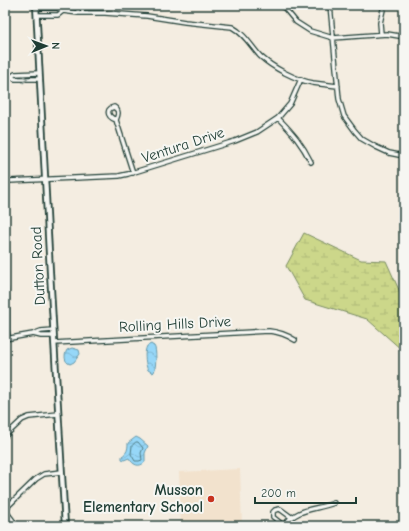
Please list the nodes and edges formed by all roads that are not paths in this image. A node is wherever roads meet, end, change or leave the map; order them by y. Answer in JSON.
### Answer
{"nodes":[{"id":1,"x":78,"y":5,"type":"edge"},
{"id":2,"x":282,"y":5,"type":"edge"},
{"id":3,"x":330,"y":5,"type":"edge"},
{"id":4,"x":384,"y":5,"type":"edge"},
{"id":5,"x":36,"y":6,"type":"edge"},
{"id":6,"x":63,"y":11,"type":"junction"},
{"id":7,"x":78,"y":13,"type":"junction"},
{"id":8,"x":37,"y":16,"type":"junction"},
{"id":9,"x":381,"y":34,"type":"junction"},
{"id":10,"x":333,"y":38,"type":"junction"},
{"id":11,"x":404,"y":38,"type":"edge"},
{"id":12,"x":39,"y":73,"type":"junction"},
{"id":13,"x":5,"y":77,"type":"edge"},
{"id":14,"x":11,"y":77,"type":"junction"},
{"id":15,"x":40,"y":79,"type":"junction"},
{"id":16,"x":301,"y":79,"type":"junction"},
{"id":17,"x":338,"y":86,"type":"junction"},
{"id":18,"x":278,"y":118,"type":"junction"},
{"id":19,"x":116,"y":120,"type":"dead end"},
{"id":20,"x":404,"y":156,"type":"edge"},
{"id":21,"x":311,"y":162,"type":"dead end"},
{"id":22,"x":133,"y":173,"type":"junction"},
{"id":23,"x":45,"y":179,"type":"junction"},
{"id":24,"x":9,"y":181,"type":"dead end"},
{"id":25,"x":5,"y":287,"type":"edge"},
{"id":26,"x":53,"y":330,"type":"junction"},
{"id":27,"x":41,"y":331,"type":"junction"},
{"id":28,"x":33,"y":334,"type":"junction"},
{"id":29,"x":41,"y":336,"type":"junction"},
{"id":30,"x":54,"y":336,"type":"junction"},
{"id":31,"x":7,"y":338,"type":"edge"},
{"id":32,"x":295,"y":340,"type":"dead end"},
{"id":33,"x":54,"y":343,"type":"junction"},
{"id":34,"x":58,"y":414,"type":"junction"},
{"id":35,"x":5,"y":436,"type":"edge"},
{"id":36,"x":62,"y":472,"type":"junction"},
{"id":37,"x":334,"y":503,"type":"dead end"},
{"id":38,"x":5,"y":510,"type":"edge"},
{"id":39,"x":291,"y":517,"type":"junction"},
{"id":40,"x":17,"y":526,"type":"edge"},
{"id":41,"x":65,"y":526,"type":"edge"},
{"id":42,"x":283,"y":526,"type":"edge"}],
"edges":[{"from":1,"to":7,"type":"street"},
{"from":2,"to":10,"type":"street"},
{"from":3,"to":10,"type":"street"},
{"from":4,"to":9,"type":"street"},
{"from":5,"to":6,"type":"street"},
{"from":5,"to":8,"type":"street","name":"Dutton Road"},
{"from":6,"to":7,"type":"street"},
{"from":6,"to":8,"type":"street"},
{"from":7,"to":16,"type":"street"},
{"from":8,"to":12,"type":"street","name":"Dutton Road"},
{"from":9,"to":10,"type":"street"},
{"from":9,"to":11,"type":"street"},
{"from":10,"to":17,"type":"street"},
{"from":12,"to":14,"type":"street"},
{"from":12,"to":15,"type":"street","name":"Dutton Road"},
{"from":13,"to":14,"type":"street"},
{"from":14,"to":15,"type":"street","one_way":true},
{"from":15,"to":23,"type":"street","name":"Dutton Road"},
{"from":16,"to":17,"type":"street"},
{"from":16,"to":18,"type":"street","name":"Ventura Drive"},
{"from":17,"to":20,"type":"street"},
{"from":18,"to":21,"type":"street"},
{"from":18,"to":22,"type":"street","name":"Ventura Drive"},
{"from":19,"to":22,"type":"street"},
{"from":22,"to":23,"type":"street","name":"Ventura Drive"},
{"from":23,"to":24,"type":"street","name":"Ventura Drive"},
{"from":23,"to":26,"type":"street","name":"Dutton Road"},
{"from":25,"to":31,"type":"street"},
{"from":26,"to":27,"type":"street"},
{"from":26,"to":30,"type":"street","name":"Dutton Road"},
{"from":27,"to":28,"type":"street"},
{"from":27,"to":29,"type":"street"},
{"from":28,"to":29,"type":"street"},
{"from":28,"to":31,"type":"street"},
{"from":29,"to":30,"type":"street"},
{"from":30,"to":33,"type":"street","name":"Dutton Road"},
{"from":32,"to":33,"type":"street","name":"Rolling Hills Drive"},
{"from":33,"to":34,"type":"street","name":"Dutton Road"},
{"from":34,"to":35,"type":"street"},
{"from":34,"to":36,"type":"street","name":"Dutton Road"},
{"from":36,"to":38,"type":"street"},
{"from":36,"to":41,"type":"street","name":"Dutton Road"},
{"from":37,"to":39,"type":"street"},
{"from":38,"to":40,"type":"street"},
{"from":39,"to":42,"type":"street"},
{"from":39,"to":42,"type":"street"}]}
